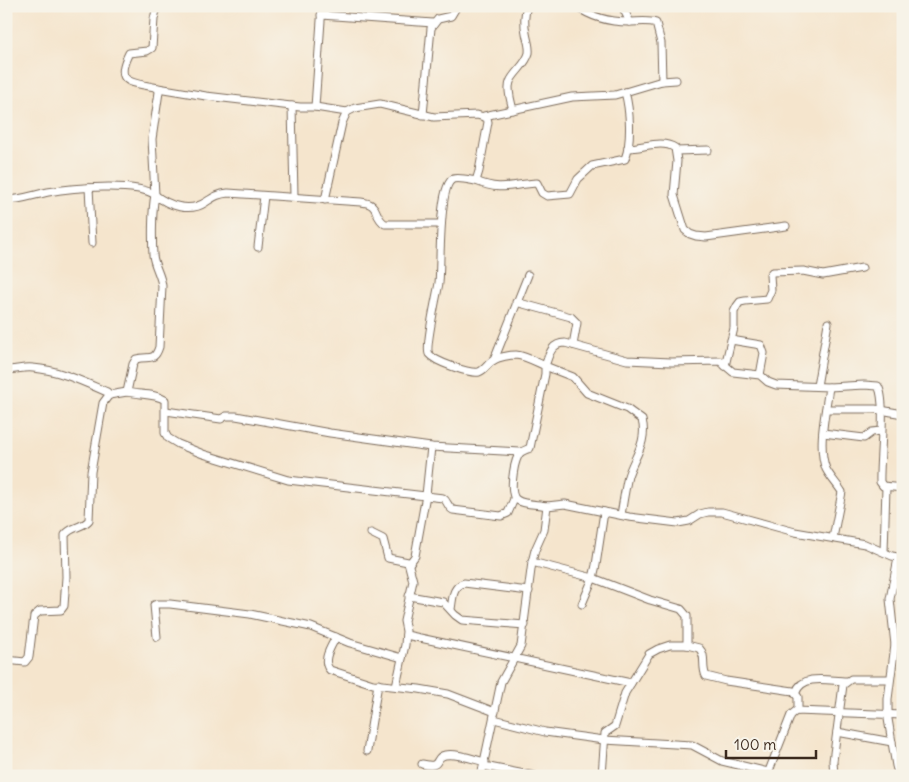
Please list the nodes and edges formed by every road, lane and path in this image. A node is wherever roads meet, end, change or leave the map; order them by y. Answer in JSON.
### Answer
{"nodes":[{"id":1,"x":157,"y":6,"type":"edge"},
{"id":2,"x":322,"y":6,"type":"edge"},
{"id":3,"x":457,"y":6,"type":"edge"},
{"id":4,"x":526,"y":6,"type":"edge"},
{"id":5,"x":576,"y":6,"type":"edge"},
{"id":6,"x":622,"y":6,"type":"edge"},
{"id":7,"x":321,"y":16,"type":"junction"},
{"id":8,"x":630,"y":22,"type":"junction"},
{"id":9,"x":433,"y":23,"type":"junction"},
{"id":10,"x":676,"y":80,"type":"dead end"},
{"id":11,"x":662,"y":81,"type":"junction"},
{"id":12,"x":158,"y":88,"type":"junction"},
{"id":13,"x":625,"y":92,"type":"junction"},
{"id":14,"x":292,"y":106,"type":"junction"},
{"id":15,"x":315,"y":107,"type":"junction"},
{"id":16,"x":513,"y":110,"type":"junction"},
{"id":17,"x":347,"y":112,"type":"junction"},
{"id":18,"x":423,"y":115,"type":"junction"},
{"id":19,"x":484,"y":116,"type":"junction"},
{"id":20,"x":628,"y":148,"type":"junction"},
{"id":21,"x":708,"y":150,"type":"dead end"},
{"id":22,"x":676,"y":151,"type":"junction"},
{"id":23,"x":476,"y":181,"type":"junction"},
{"id":24,"x":89,"y":188,"type":"junction"},
{"id":25,"x":154,"y":195,"type":"junction"},
{"id":26,"x":264,"y":196,"type":"junction"},
{"id":27,"x":294,"y":196,"type":"junction"},
{"id":28,"x":6,"y":200,"type":"edge"},
{"id":29,"x":325,"y":200,"type":"junction"},
{"id":30,"x":441,"y":224,"type":"junction"},
{"id":31,"x":786,"y":226,"type":"dead end"},
{"id":32,"x":92,"y":243,"type":"dead end"},
{"id":33,"x":258,"y":247,"type":"dead end"},
{"id":34,"x":862,"y":268,"type":"dead end"},
{"id":35,"x":528,"y":275,"type":"dead end"},
{"id":36,"x":516,"y":302,"type":"junction"},
{"id":37,"x":828,"y":323,"type":"dead end"},
{"id":38,"x":731,"y":340,"type":"junction"},
{"id":39,"x":573,"y":345,"type":"junction"},
{"id":40,"x":494,"y":360,"type":"junction"},
{"id":41,"x":545,"y":366,"type":"junction"},
{"id":42,"x":725,"y":366,"type":"junction"},
{"id":43,"x":6,"y":370,"type":"edge"},
{"id":44,"x":760,"y":375,"type":"junction"},
{"id":45,"x":817,"y":386,"type":"junction"},
{"id":46,"x":829,"y":387,"type":"junction"},
{"id":47,"x":127,"y":392,"type":"junction"},
{"id":48,"x":110,"y":395,"type":"junction"},
{"id":49,"x":826,"y":409,"type":"junction"},
{"id":50,"x":882,"y":410,"type":"junction"},
{"id":51,"x":166,"y":411,"type":"junction"},
{"id":52,"x":903,"y":414,"type":"edge"},
{"id":53,"x":881,"y":431,"type":"junction"},
{"id":54,"x":823,"y":433,"type":"junction"},
{"id":55,"x":431,"y":447,"type":"junction"},
{"id":56,"x":520,"y":452,"type":"junction"},
{"id":57,"x":886,"y":487,"type":"junction"},
{"id":58,"x":903,"y":488,"type":"edge"},
{"id":59,"x":426,"y":496,"type":"junction"},
{"id":60,"x":514,"y":499,"type":"junction"},
{"id":61,"x":547,"y":506,"type":"junction"},
{"id":62,"x":604,"y":512,"type":"junction"},
{"id":63,"x":621,"y":515,"type":"junction"},
{"id":64,"x":371,"y":533,"type":"dead end"},
{"id":65,"x":833,"y":538,"type":"junction"},
{"id":66,"x":884,"y":552,"type":"junction"},
{"id":67,"x":901,"y":558,"type":"edge"},
{"id":68,"x":532,"y":562,"type":"junction"},
{"id":69,"x":408,"y":564,"type":"junction"},
{"id":70,"x":593,"y":578,"type":"junction"},
{"id":71,"x":892,"y":584,"type":"junction"},
{"id":72,"x":903,"y":584,"type":"edge"},
{"id":73,"x":529,"y":591,"type":"junction"},
{"id":74,"x":409,"y":596,"type":"junction"},
{"id":75,"x":582,"y":604,"type":"dead end"},
{"id":76,"x":451,"y":609,"type":"junction"},
{"id":77,"x":525,"y":625,"type":"junction"},
{"id":78,"x":406,"y":635,"type":"junction"},
{"id":79,"x":336,"y":637,"type":"junction"},
{"id":80,"x":157,"y":638,"type":"dead end"},
{"id":81,"x":687,"y":645,"type":"junction"},
{"id":82,"x":903,"y":645,"type":"edge"},
{"id":83,"x":895,"y":646,"type":"junction"},
{"id":84,"x":402,"y":658,"type":"junction"},
{"id":85,"x":514,"y":658,"type":"junction"},
{"id":86,"x":6,"y":660,"type":"edge"},
{"id":87,"x":890,"y":679,"type":"junction"},
{"id":88,"x":846,"y":681,"type":"junction"},
{"id":89,"x":631,"y":683,"type":"junction"},
{"id":90,"x":378,"y":684,"type":"junction"},
{"id":91,"x":396,"y":686,"type":"junction"},
{"id":92,"x":796,"y":692,"type":"junction"},
{"id":93,"x":798,"y":711,"type":"junction"},
{"id":94,"x":839,"y":713,"type":"junction"},
{"id":95,"x":888,"y":715,"type":"junction"},
{"id":96,"x":903,"y":715,"type":"edge"},
{"id":97,"x":494,"y":716,"type":"junction"},
{"id":98,"x":837,"y":732,"type":"junction"},
{"id":99,"x":604,"y":740,"type":"junction"},
{"id":100,"x":892,"y":742,"type":"junction"},
{"id":101,"x":367,"y":751,"type":"dead end"},
{"id":102,"x":422,"y":764,"type":"dead end"},
{"id":103,"x":485,"y":764,"type":"junction"},
{"id":104,"x":899,"y":766,"type":"edge"},
{"id":105,"x":767,"y":774,"type":"edge"},
{"id":106,"x":481,"y":776,"type":"edge"},
{"id":107,"x":535,"y":776,"type":"edge"},
{"id":108,"x":602,"y":776,"type":"edge"},
{"id":109,"x":834,"y":776,"type":"edge"},
{"id":110,"x":899,"y":776,"type":"edge"}],
"edges":[{"from":1,"to":12,"type":"street"},
{"from":2,"to":7,"type":"street"},
{"from":3,"to":9,"type":"street"},
{"from":4,"to":16,"type":"street"},
{"from":5,"to":8,"type":"street"},
{"from":6,"to":8,"type":"street"},
{"from":7,"to":9,"type":"street"},
{"from":7,"to":15,"type":"street"},
{"from":8,"to":11,"type":"street"},
{"from":9,"to":18,"type":"street"},
{"from":10,"to":11,"type":"street"},
{"from":11,"to":13,"type":"street"},
{"from":12,"to":14,"type":"street"},
{"from":12,"to":25,"type":"street"},
{"from":13,"to":16,"type":"street"},
{"from":13,"to":20,"type":"street"},
{"from":14,"to":15,"type":"street"},
{"from":14,"to":27,"type":"street"},
{"from":15,"to":17,"type":"street"},
{"from":16,"to":19,"type":"street"},
{"from":17,"to":18,"type":"street"},
{"from":17,"to":29,"type":"street"},
{"from":18,"to":19,"type":"street"},
{"from":19,"to":23,"type":"street"},
{"from":20,"to":22,"type":"street"},
{"from":20,"to":23,"type":"street"},
{"from":21,"to":22,"type":"street"},
{"from":22,"to":31,"type":"street"},
{"from":23,"to":30,"type":"street"},
{"from":24,"to":25,"type":"street"},
{"from":24,"to":28,"type":"street"},
{"from":24,"to":32,"type":"street"},
{"from":25,"to":26,"type":"street"},
{"from":25,"to":47,"type":"street"},
{"from":26,"to":27,"type":"street"},
{"from":26,"to":33,"type":"street"},
{"from":27,"to":29,"type":"street"},
{"from":29,"to":30,"type":"street"},
{"from":30,"to":40,"type":"street"},
{"from":34,"to":38,"type":"street"},
{"from":35,"to":36,"type":"street"},
{"from":36,"to":39,"type":"street"},
{"from":36,"to":40,"type":"street"},
{"from":37,"to":45,"type":"street"},
{"from":38,"to":42,"type":"street"},
{"from":38,"to":44,"type":"street"},
{"from":39,"to":41,"type":"street"},
{"from":39,"to":42,"type":"street"},
{"from":40,"to":41,"type":"street"},
{"from":41,"to":56,"type":"street"},
{"from":41,"to":63,"type":"street"},
{"from":42,"to":44,"type":"street"},
{"from":43,"to":48,"type":"street"},
{"from":44,"to":45,"type":"street"},
{"from":45,"to":46,"type":"street"},
{"from":46,"to":49,"type":"street"},
{"from":46,"to":50,"type":"street"},
{"from":47,"to":48,"type":"street"},
{"from":47,"to":51,"type":"street"},
{"from":48,"to":86,"type":"street"},
{"from":49,"to":50,"type":"street"},
{"from":49,"to":54,"type":"street"},
{"from":50,"to":52,"type":"street"},
{"from":50,"to":53,"type":"street"},
{"from":51,"to":55,"type":"street"},
{"from":51,"to":59,"type":"street"},
{"from":53,"to":54,"type":"street"},
{"from":53,"to":57,"type":"street"},
{"from":54,"to":65,"type":"street"},
{"from":55,"to":56,"type":"street"},
{"from":55,"to":59,"type":"street"},
{"from":56,"to":60,"type":"street"},
{"from":57,"to":58,"type":"street"},
{"from":57,"to":66,"type":"street"},
{"from":59,"to":60,"type":"street"},
{"from":59,"to":69,"type":"street"},
{"from":60,"to":61,"type":"street"},
{"from":61,"to":62,"type":"street"},
{"from":61,"to":68,"type":"street"},
{"from":62,"to":63,"type":"street"},
{"from":62,"to":70,"type":"street"},
{"from":63,"to":65,"type":"street"},
{"from":64,"to":69,"type":"street"},
{"from":65,"to":66,"type":"street"},
{"from":66,"to":67,"type":"street"},
{"from":67,"to":71,"type":"street"},
{"from":68,"to":70,"type":"street"},
{"from":68,"to":73,"type":"street"},
{"from":69,"to":74,"type":"street"},
{"from":70,"to":75,"type":"street"},
{"from":70,"to":81,"type":"street"},
{"from":71,"to":72,"type":"street"},
{"from":71,"to":83,"type":"street"},
{"from":73,"to":76,"type":"street"},
{"from":73,"to":77,"type":"street"},
{"from":74,"to":76,"type":"street"},
{"from":74,"to":78,"type":"street"},
{"from":76,"to":77,"type":"street"},
{"from":77,"to":85,"type":"street"},
{"from":78,"to":84,"type":"street"},
{"from":78,"to":85,"type":"street"},
{"from":79,"to":80,"type":"street"},
{"from":79,"to":84,"type":"street"},
{"from":79,"to":90,"type":"street"},
{"from":81,"to":89,"type":"street"},
{"from":81,"to":92,"type":"street"},
{"from":82,"to":83,"type":"street"},
{"from":83,"to":87,"type":"street"},
{"from":84,"to":91,"type":"street"},
{"from":85,"to":89,"type":"street"},
{"from":85,"to":97,"type":"street"},
{"from":87,"to":88,"type":"street"},
{"from":87,"to":95,"type":"street"},
{"from":88,"to":92,"type":"street"},
{"from":88,"to":94,"type":"street"},
{"from":89,"to":99,"type":"street"},
{"from":90,"to":91,"type":"street"},
{"from":90,"to":101,"type":"street"},
{"from":91,"to":97,"type":"street"},
{"from":92,"to":93,"type":"street"},
{"from":93,"to":94,"type":"street"},
{"from":93,"to":105,"type":"street"},
{"from":94,"to":95,"type":"street"},
{"from":94,"to":98,"type":"street"},
{"from":95,"to":96,"type":"street"},
{"from":95,"to":100,"type":"street"},
{"from":97,"to":99,"type":"street"},
{"from":97,"to":103,"type":"street"},
{"from":98,"to":100,"type":"street"},
{"from":98,"to":109,"type":"street"},
{"from":99,"to":105,"type":"street"},
{"from":99,"to":108,"type":"street"},
{"from":100,"to":104,"type":"street"},
{"from":102,"to":103,"type":"street"},
{"from":103,"to":106,"type":"street"},
{"from":103,"to":107,"type":"street"},
{"from":104,"to":110,"type":"street"}]}
